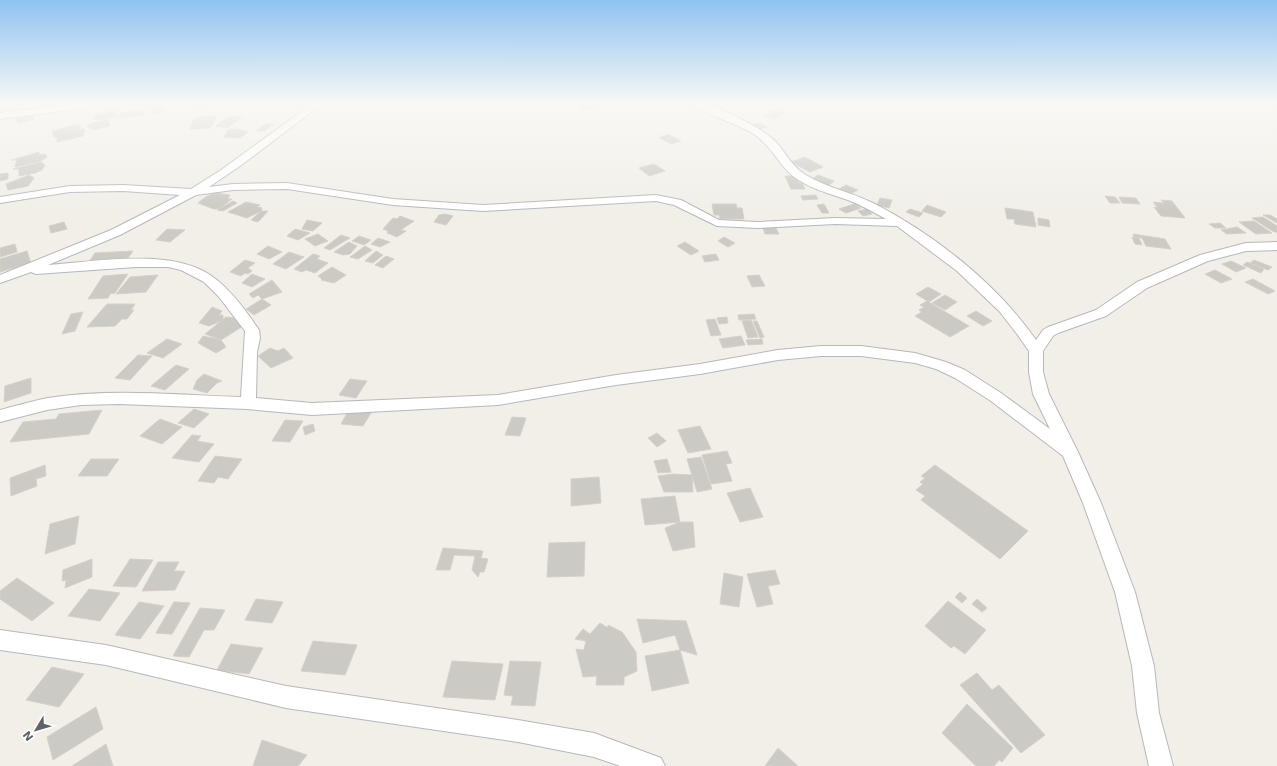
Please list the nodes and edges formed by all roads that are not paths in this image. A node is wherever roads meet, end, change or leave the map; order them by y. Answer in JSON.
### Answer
{"nodes":[{"id":1,"x":266,"y":140,"type":"edge"},
{"id":2,"x":768,"y":140,"type":"edge"},
{"id":3,"x":190,"y":192,"type":"junction"},
{"id":4,"x":0,"y":200,"type":"edge"},
{"id":5,"x":900,"y":223,"type":"junction"},
{"id":6,"x":1275,"y":245,"type":"edge"},
{"id":7,"x":22,"y":271,"type":"junction"},
{"id":8,"x":0,"y":279,"type":"edge"},
{"id":9,"x":1036,"y":351,"type":"junction"},
{"id":10,"x":247,"y":403,"type":"junction"},
{"id":11,"x":0,"y":416,"type":"edge"},
{"id":12,"x":1070,"y":452,"type":"junction"},
{"id":13,"x":0,"y":640,"type":"edge"},
{"id":14,"x":653,"y":766,"type":"edge"},
{"id":15,"x":1161,"y":766,"type":"edge"}],
"edges":[{"from":1,"to":3,"type":"street"},
{"from":2,"to":5,"type":"street"},
{"from":3,"to":4,"type":"street"},
{"from":3,"to":5,"type":"street"},
{"from":3,"to":7,"type":"street"},
{"from":5,"to":9,"type":"street"},
{"from":6,"to":9,"type":"street"},
{"from":7,"to":8,"type":"street"},
{"from":7,"to":10,"type":"street"},
{"from":9,"to":12,"type":"street"},
{"from":10,"to":11,"type":"street"},
{"from":10,"to":12,"type":"street"},
{"from":12,"to":15,"type":"street"},
{"from":13,"to":14,"type":"street"}]}
